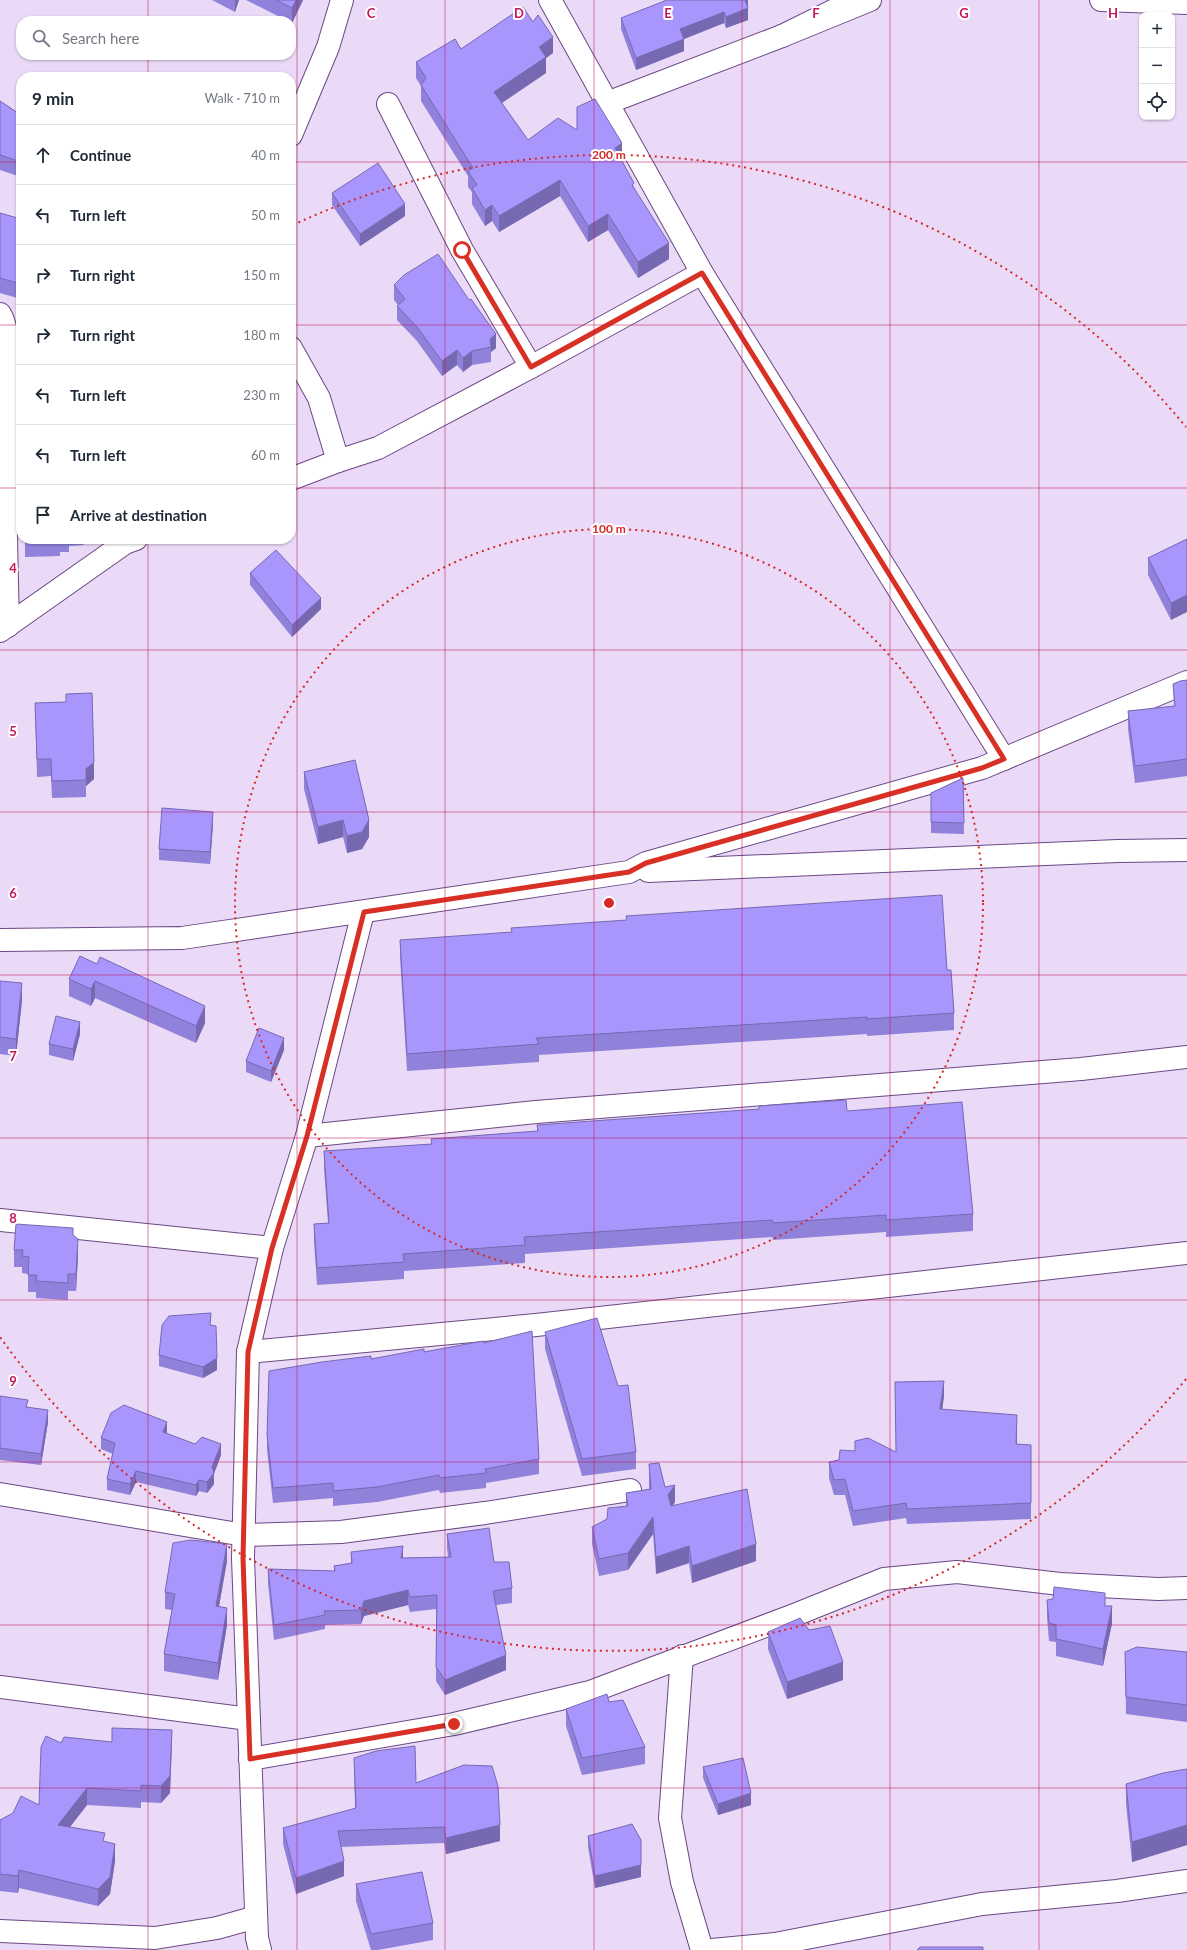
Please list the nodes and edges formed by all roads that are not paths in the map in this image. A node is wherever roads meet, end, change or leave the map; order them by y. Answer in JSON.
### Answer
{"nodes":[{"id":1,"x":342,"y":0,"type":"edge"},
{"id":2,"x":550,"y":0,"type":"edge"},
{"id":3,"x":855,"y":0,"type":"edge"},
{"id":4,"x":870,"y":0,"type":"edge"},
{"id":5,"x":1101,"y":0,"type":"edge"},
{"id":6,"x":1187,"y":3,"type":"edge"},
{"id":7,"x":782,"y":36,"type":"junction"},
{"id":8,"x":607,"y":103,"type":"junction"},
{"id":9,"x":388,"y":104,"type":"dead end"},
{"id":10,"x":296,"y":123,"type":"edge"},
{"id":11,"x":702,"y":273,"type":"junction"},
{"id":12,"x":0,"y":314,"type":"edge"},
{"id":13,"x":296,"y":357,"type":"edge"},
{"id":14,"x":531,"y":367,"type":"junction"},
{"id":15,"x":338,"y":461,"type":"junction"},
{"id":16,"x":296,"y":477,"type":"edge"},
{"id":17,"x":124,"y":544,"type":"edge"},
{"id":18,"x":4,"y":628,"type":"edge"},
{"id":19,"x":1187,"y":682,"type":"edge"},
{"id":20,"x":1004,"y":759,"type":"junction"},
{"id":21,"x":1187,"y":850,"type":"edge"},
{"id":22,"x":629,"y":872,"type":"junction"},
{"id":23,"x":364,"y":912,"type":"junction"},
{"id":24,"x":0,"y":940,"type":"edge"},
{"id":25,"x":1187,"y":1057,"type":"edge"},
{"id":26,"x":307,"y":1136,"type":"junction"},
{"id":27,"x":0,"y":1220,"type":"edge"},
{"id":28,"x":272,"y":1248,"type":"junction"},
{"id":29,"x":1187,"y":1253,"type":"edge"},
{"id":30,"x":248,"y":1352,"type":"junction"},
{"id":31,"x":630,"y":1490,"type":"dead end"},
{"id":32,"x":0,"y":1494,"type":"edge"},
{"id":33,"x":244,"y":1535,"type":"junction"},
{"id":34,"x":1187,"y":1588,"type":"edge"},
{"id":35,"x":682,"y":1656,"type":"junction"},
{"id":36,"x":0,"y":1687,"type":"edge"},
{"id":37,"x":249,"y":1719,"type":"junction"},
{"id":38,"x":250,"y":1759,"type":"junction"},
{"id":39,"x":1187,"y":1881,"type":"edge"},
{"id":40,"x":256,"y":1916,"type":"junction"},
{"id":41,"x":0,"y":1931,"type":"edge"},
{"id":42,"x":260,"y":1950,"type":"edge"},
{"id":43,"x":702,"y":1950,"type":"edge"},
{"id":44,"x":712,"y":1950,"type":"edge"}],
"edges":[{"from":1,"to":10,"type":"street"},
{"from":2,"to":8,"type":"street"},
{"from":3,"to":7,"type":"street"},
{"from":4,"to":7,"type":"street"},
{"from":5,"to":6,"type":"street"},
{"from":7,"to":8,"type":"street"},
{"from":8,"to":11,"type":"street"},
{"from":9,"to":14,"type":"street"},
{"from":11,"to":14,"type":"street"},
{"from":11,"to":20,"type":"street"},
{"from":12,"to":18,"type":"street"},
{"from":13,"to":15,"type":"street"},
{"from":14,"to":15,"type":"street"},
{"from":15,"to":16,"type":"street"},
{"from":17,"to":18,"type":"street"},
{"from":19,"to":20,"type":"street"},
{"from":20,"to":22,"type":"street"},
{"from":21,"to":22,"type":"street"},
{"from":22,"to":23,"type":"street"},
{"from":23,"to":24,"type":"street"},
{"from":23,"to":26,"type":"street"},
{"from":25,"to":26,"type":"street"},
{"from":26,"to":28,"type":"street"},
{"from":27,"to":28,"type":"street"},
{"from":28,"to":30,"type":"street"},
{"from":29,"to":30,"type":"street"},
{"from":30,"to":33,"type":"street"},
{"from":31,"to":33,"type":"street"},
{"from":32,"to":33,"type":"street"},
{"from":33,"to":37,"type":"street"},
{"from":34,"to":35,"type":"street"},
{"from":35,"to":38,"type":"street"},
{"from":35,"to":43,"type":"street"},
{"from":36,"to":37,"type":"street"},
{"from":37,"to":38,"type":"street"},
{"from":38,"to":40,"type":"street"},
{"from":39,"to":44,"type":"street"},
{"from":40,"to":41,"type":"street"},
{"from":40,"to":42,"type":"street"}]}
